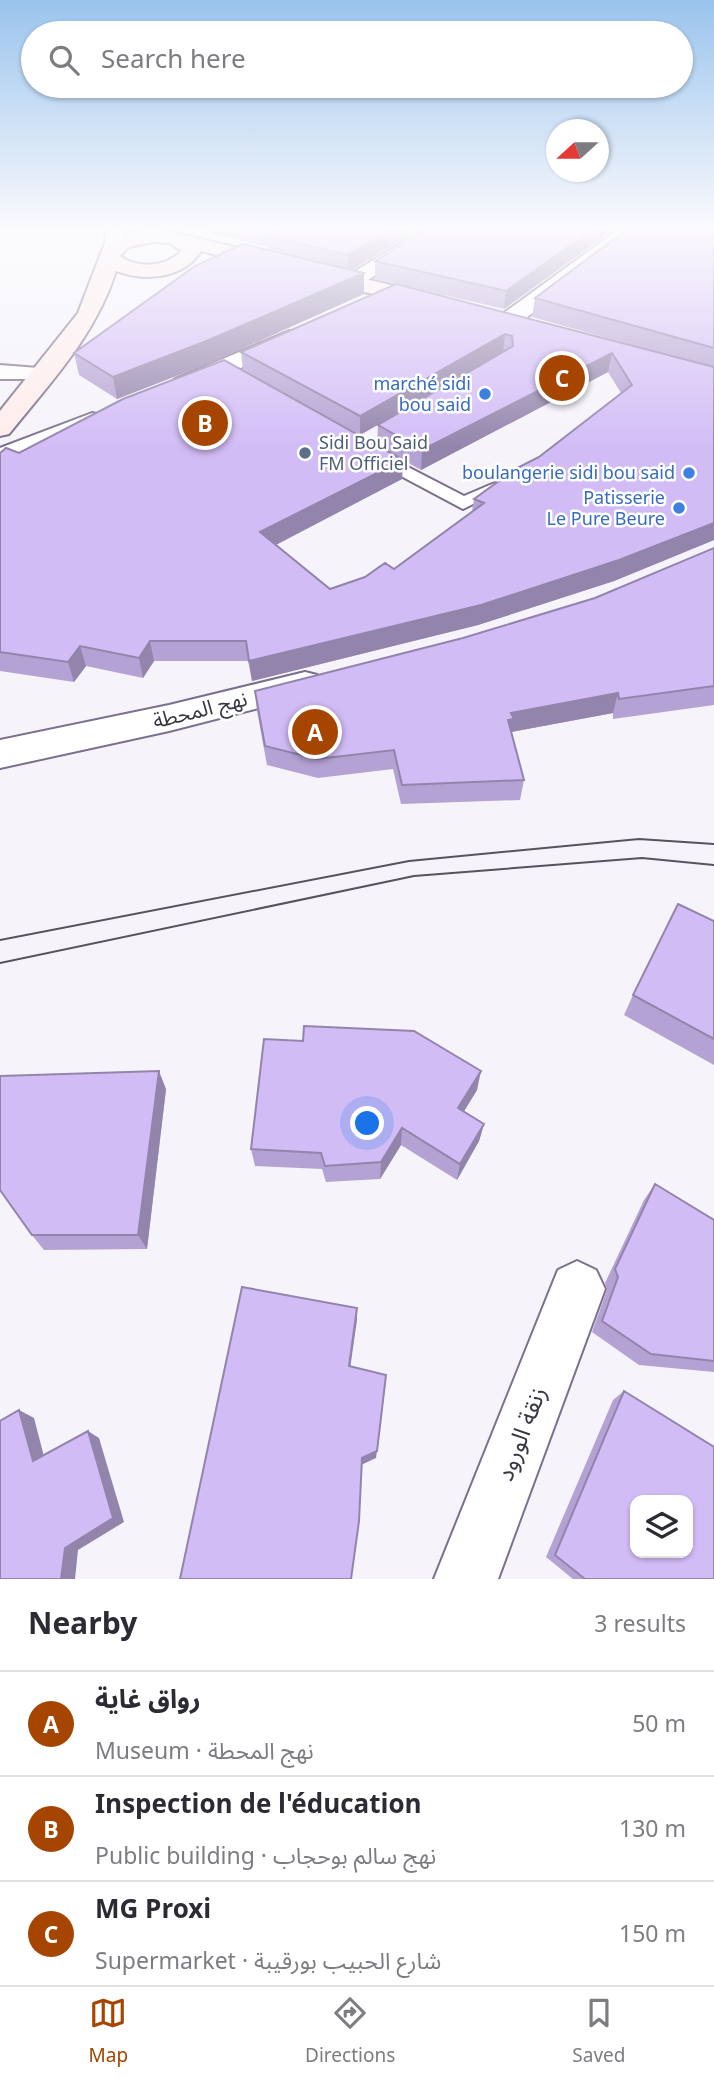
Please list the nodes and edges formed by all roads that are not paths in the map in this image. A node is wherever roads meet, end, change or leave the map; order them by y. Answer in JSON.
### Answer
{"nodes":[{"id":1,"x":95,"y":301,"type":"edge"},
{"id":2,"x":109,"y":301,"type":"edge"},
{"id":3,"x":371,"y":301,"type":"edge"},
{"id":4,"x":429,"y":301,"type":"edge"},
{"id":5,"x":535,"y":301,"type":"edge"},
{"id":6,"x":457,"y":307,"type":"edge"},
{"id":7,"x":355,"y":308,"type":"edge"},
{"id":8,"x":89,"y":313,"type":"junction"},
{"id":9,"x":483,"y":314,"type":"edge"},
{"id":10,"x":509,"y":320,"type":"junction"},
{"id":11,"x":535,"y":327,"type":"edge"},
{"id":12,"x":306,"y":330,"type":"edge"},
{"id":13,"x":222,"y":369,"type":"junction"},
{"id":14,"x":0,"y":372,"type":"edge"},
{"id":15,"x":42,"y":374,"type":"junction"},
{"id":16,"x":245,"y":382,"type":"edge"},
{"id":17,"x":162,"y":393,"type":"edge"},
{"id":18,"x":12,"y":397,"type":"edge"},
{"id":19,"x":112,"y":413,"type":"edge"},
{"id":20,"x":0,"y":428,"type":"edge"},
{"id":21,"x":365,"y":443,"type":"edge"},
{"id":22,"x":0,"y":458,"type":"edge"},
{"id":23,"x":517,"y":477,"type":"edge"},
{"id":24,"x":330,"y":678,"type":"edge"},
{"id":25,"x":0,"y":754,"type":"edge"},
{"id":26,"x":577,"y":1289,"type":"dead end"},
{"id":27,"x":466,"y":1579,"type":"edge"}],
"edges":[{"from":1,"to":8,"type":"main road"},
{"from":2,"to":8,"type":"main road"},
{"from":3,"to":7,"type":"street"},
{"from":4,"to":6,"type":"main road"},
{"from":5,"to":10,"type":"street"},
{"from":8,"to":15,"type":"main road"},
{"from":9,"to":10,"type":"main road"},
{"from":10,"to":11,"type":"main road"},
{"from":12,"to":13,"type":"street"},
{"from":13,"to":16,"type":"lane"},
{"from":13,"to":17,"type":"street"},
{"from":14,"to":15,"type":"street"},
{"from":15,"to":18,"type":"main road"},
{"from":18,"to":20,"type":"main road"},
{"from":19,"to":22,"type":"street"},
{"from":21,"to":23,"type":"lane"},
{"from":24,"to":25,"type":"street","name":"نهج المحطة"},
{"from":26,"to":27,"type":"street","name":"زنقة الورود"}]}
